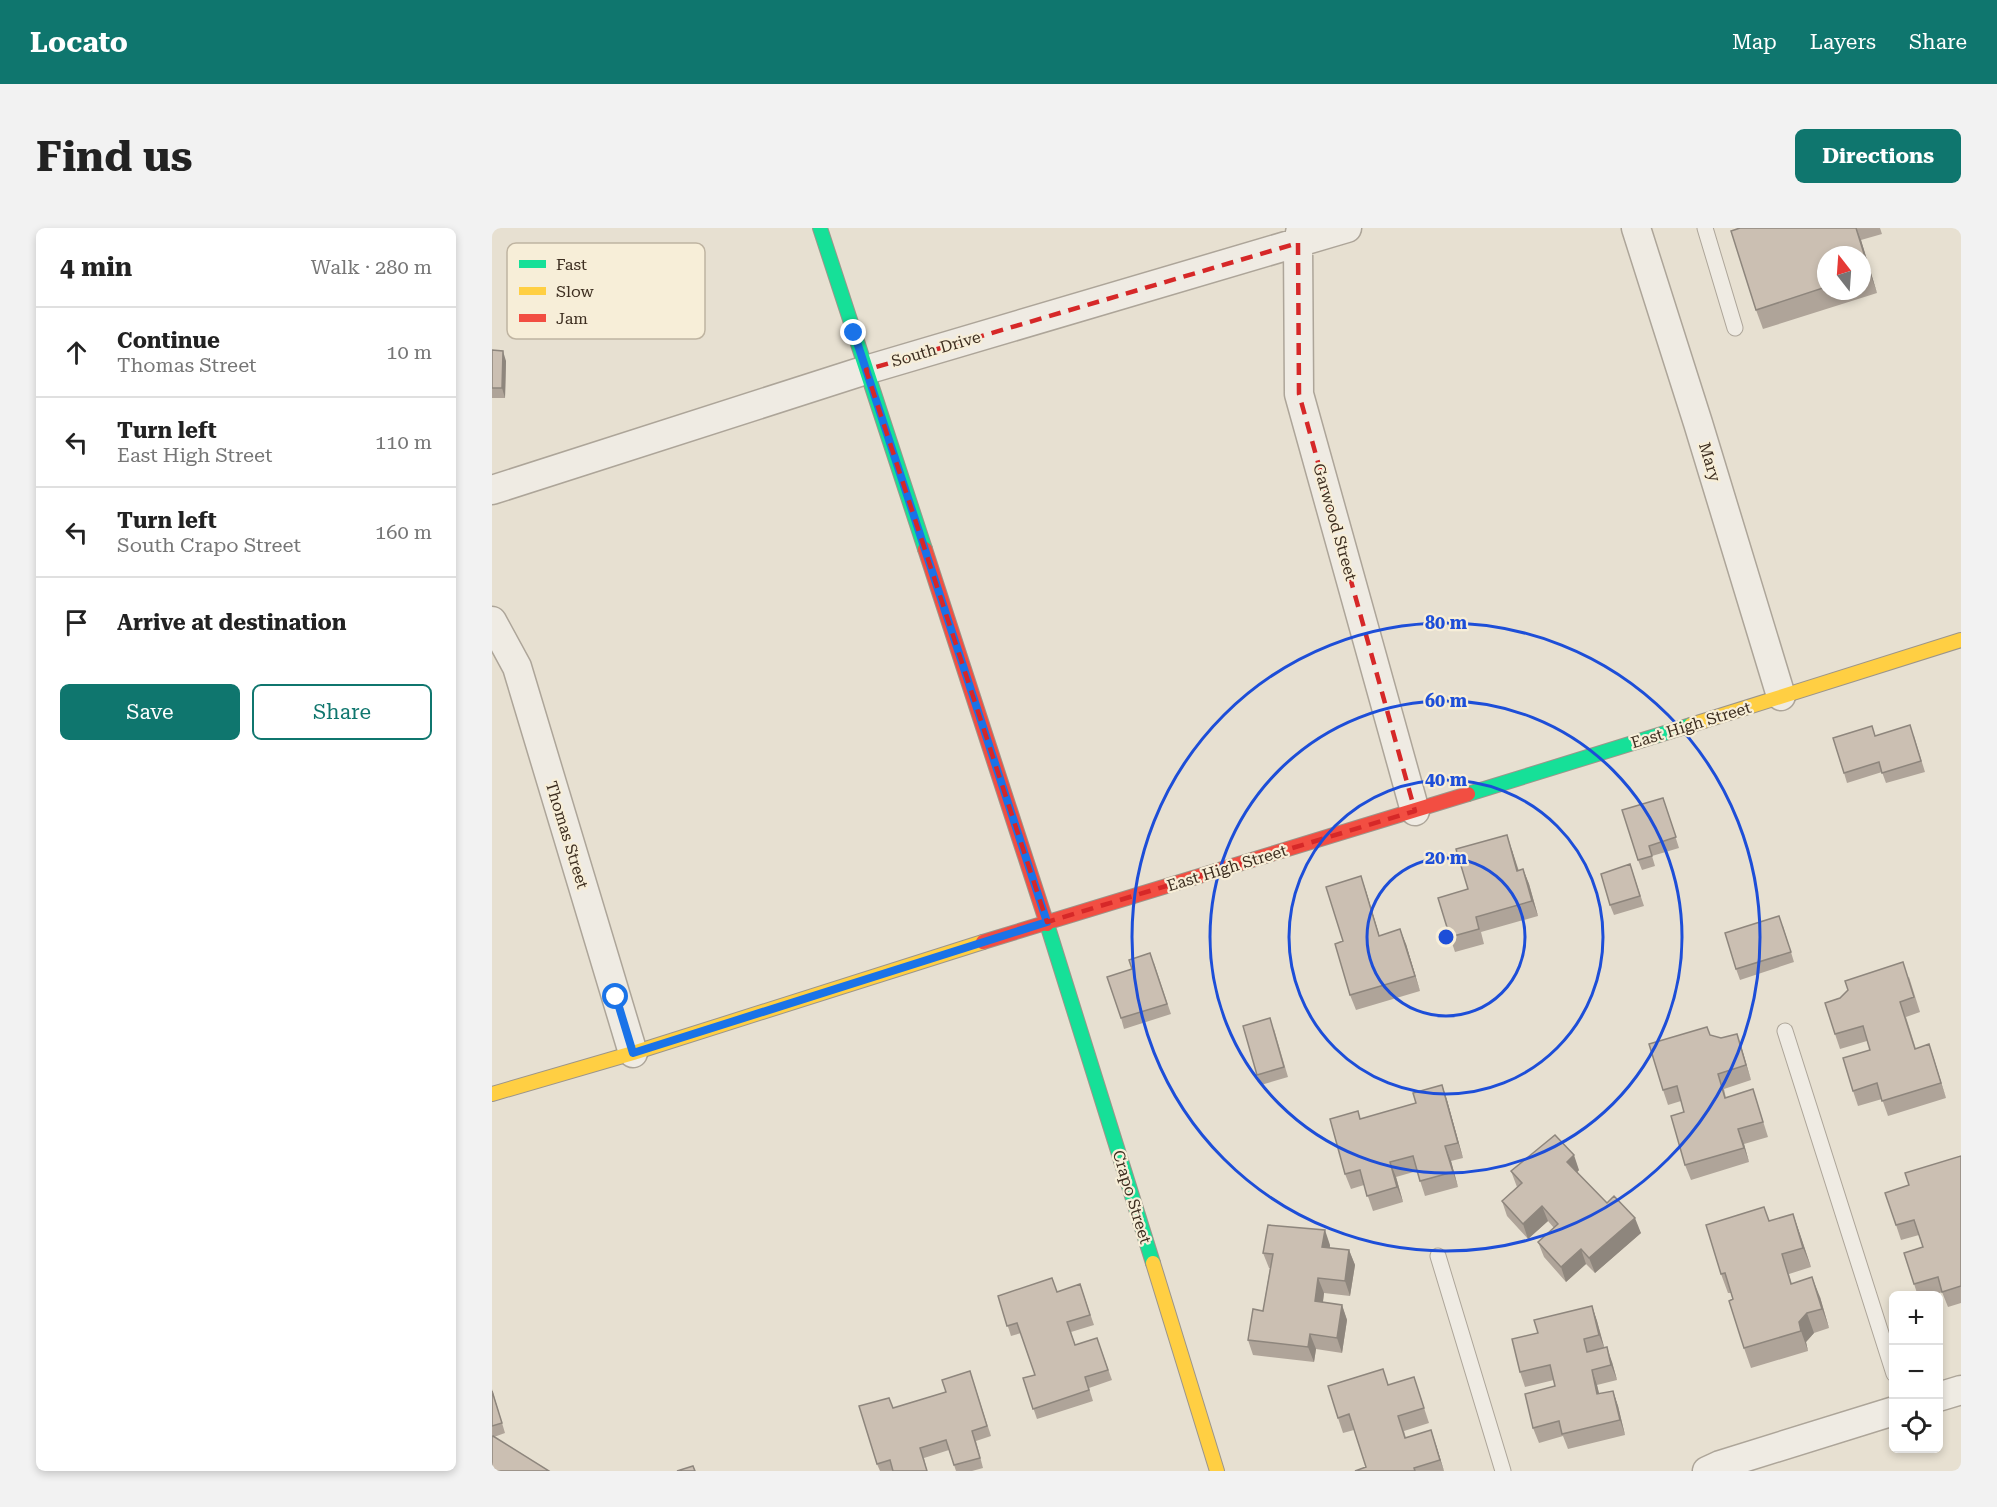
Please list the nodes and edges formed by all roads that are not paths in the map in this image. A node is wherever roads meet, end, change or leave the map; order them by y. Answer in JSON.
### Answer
{"nodes":[{"id":1,"x":820,"y":228,"type":"edge"},
{"id":2,"x":1347,"y":228,"type":"edge"},
{"id":3,"x":1636,"y":228,"type":"edge"},
{"id":4,"x":1705,"y":228,"type":"edge"},
{"id":5,"x":1299,"y":235,"type":"edge"},
{"id":6,"x":1735,"y":328,"type":"dead end"},
{"id":7,"x":866,"y":370,"type":"junction"},
{"id":8,"x":492,"y":490,"type":"edge"},
{"id":9,"x":492,"y":621,"type":"edge"},
{"id":10,"x":1961,"y":640,"type":"edge"},
{"id":11,"x":1781,"y":696,"type":"junction"},
{"id":12,"x":1415,"y":811,"type":"junction"},
{"id":13,"x":1047,"y":922,"type":"junction"},
{"id":14,"x":1785,"y":1031,"type":"dead end"},
{"id":15,"x":633,"y":1053,"type":"junction"},
{"id":16,"x":492,"y":1094,"type":"edge"},
{"id":17,"x":1438,"y":1256,"type":"dead end"},
{"id":18,"x":1889,"y":1361,"type":"edge"},
{"id":19,"x":1961,"y":1390,"type":"edge"},
{"id":20,"x":1943,"y":1395,"type":"edge"},
{"id":21,"x":1889,"y":1412,"type":"edge"},
{"id":22,"x":1217,"y":1471,"type":"edge"},
{"id":23,"x":1503,"y":1471,"type":"edge"},
{"id":24,"x":1707,"y":1471,"type":"edge"}],
"edges":[{"from":1,"to":7,"type":"street","name":"Crapo Street"},
{"from":2,"to":5,"type":"street","name":"South Drive"},
{"from":3,"to":11,"type":"street","name":"Mary"},
{"from":4,"to":6,"type":"lane"},
{"from":5,"to":7,"type":"street","name":"South Drive"},
{"from":5,"to":12,"type":"street","name":"Garwood Street"},
{"from":7,"to":8,"type":"street","name":"South Drive"},
{"from":7,"to":13,"type":"street","name":"Crapo Street"},
{"from":9,"to":15,"type":"street","name":"Thomas Street"},
{"from":10,"to":11,"type":"street","name":"East High Street"},
{"from":11,"to":12,"type":"street","name":"East High Street"},
{"from":12,"to":13,"type":"street","name":"East High Street"},
{"from":13,"to":15,"type":"street","name":"East High Street"},
{"from":13,"to":22,"type":"street","name":"Crapo Street"},
{"from":14,"to":18,"type":"lane"},
{"from":15,"to":16,"type":"street","name":"East High Street"},
{"from":17,"to":23,"type":"lane"},
{"from":19,"to":20,"type":"street"},
{"from":21,"to":24,"type":"street"}]}
